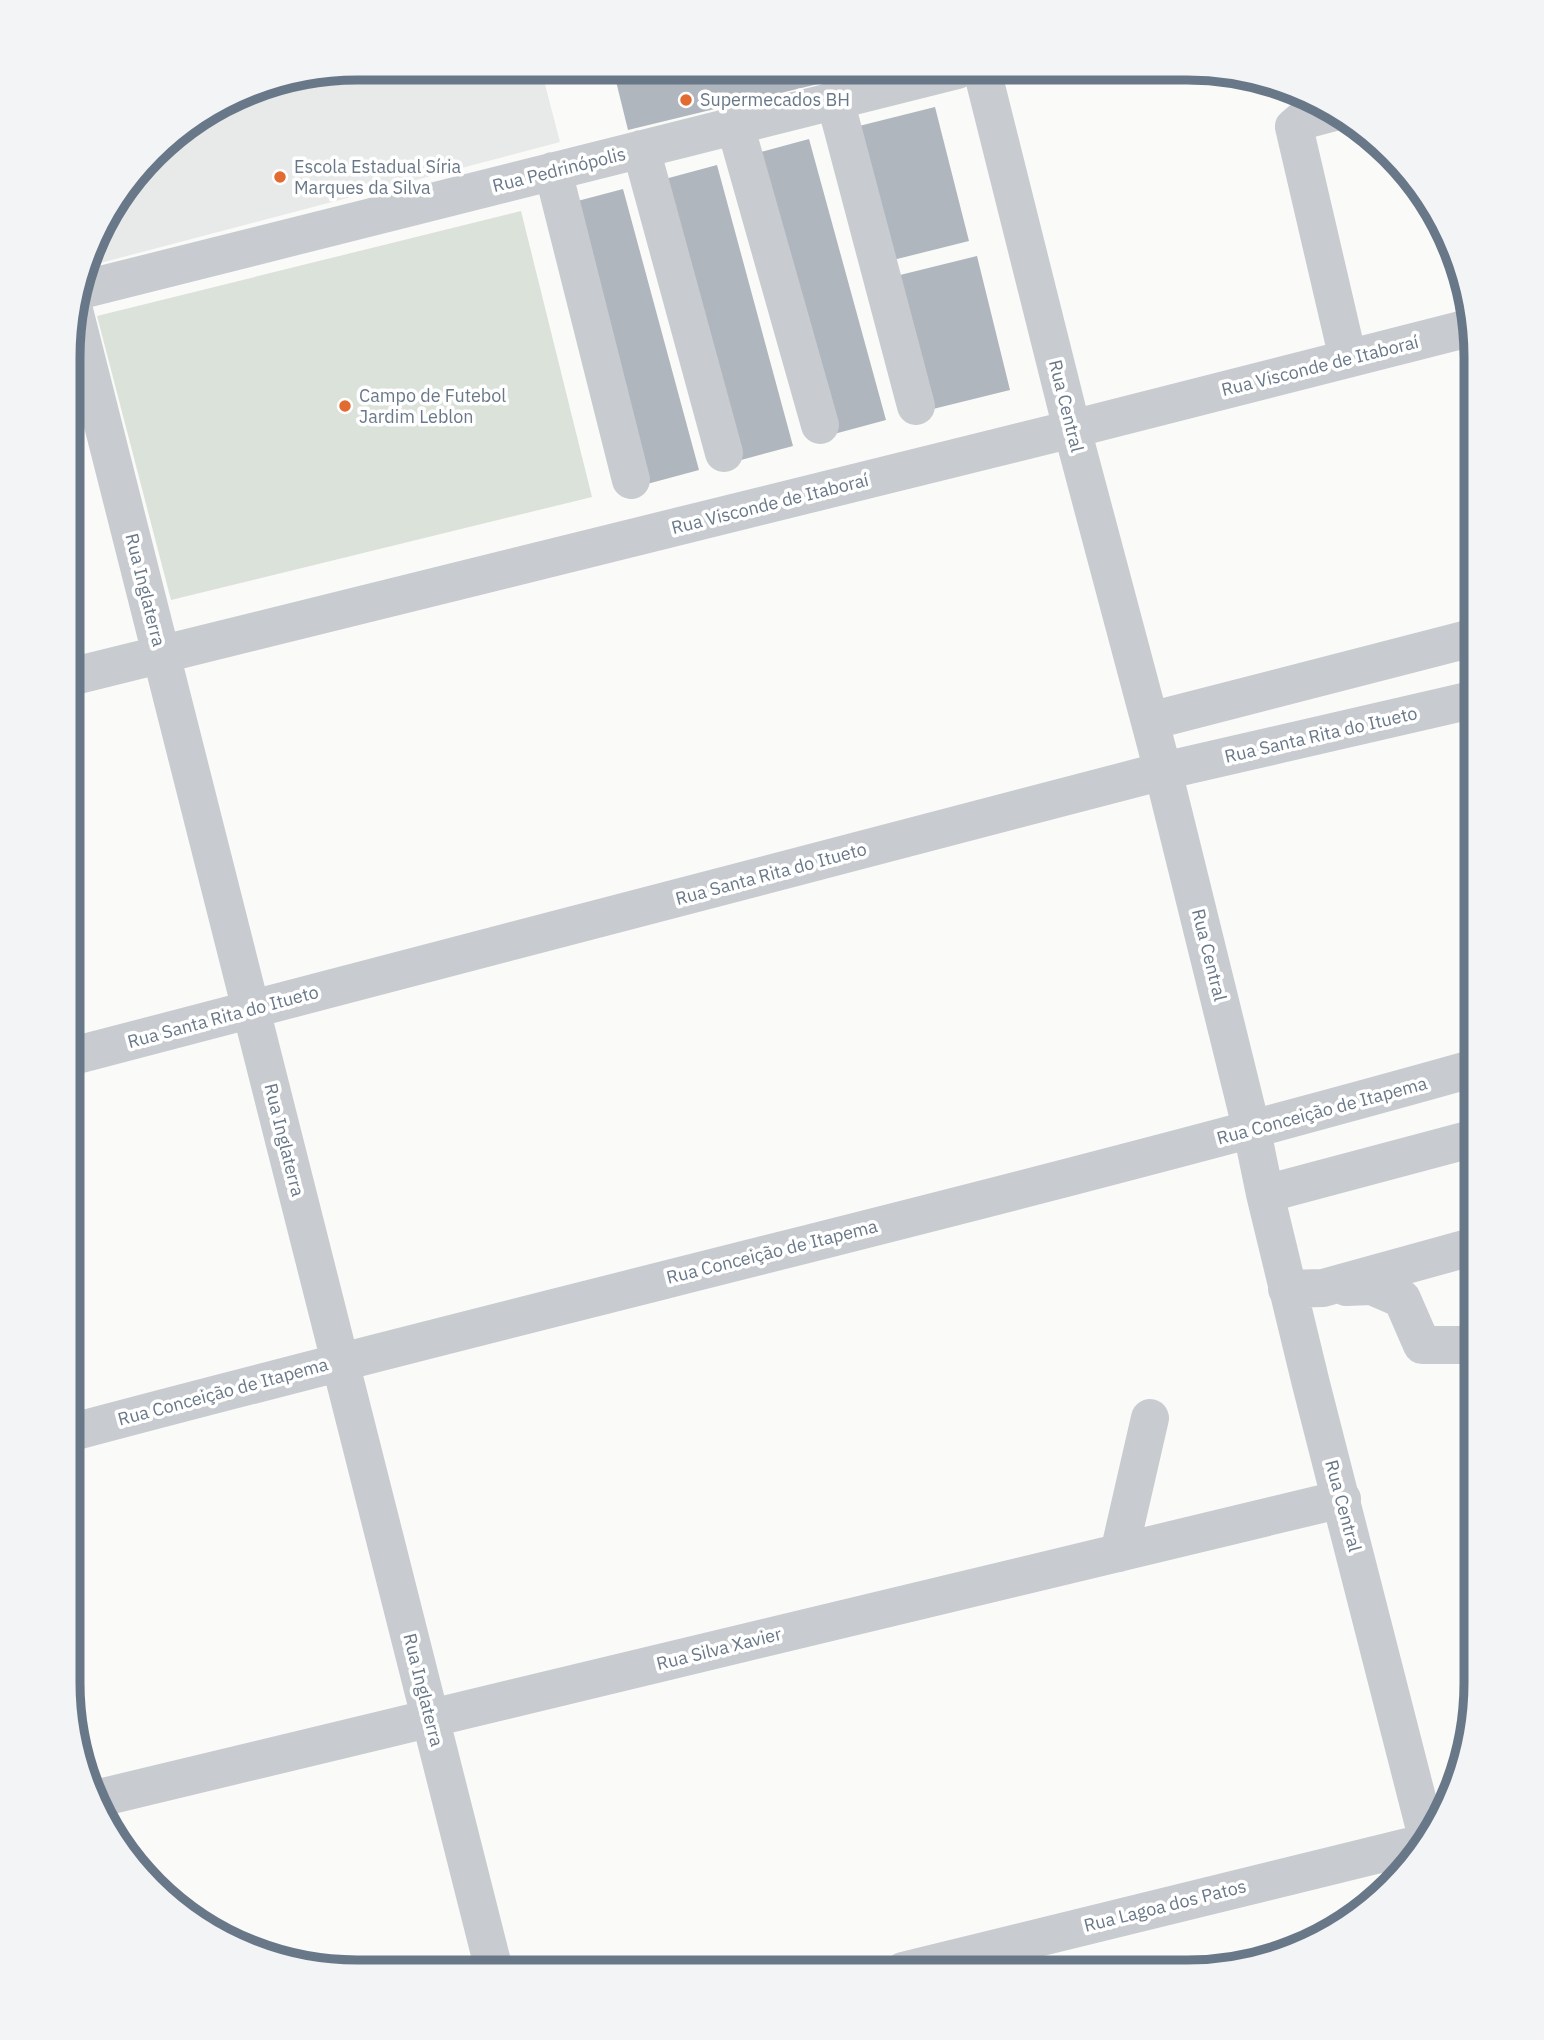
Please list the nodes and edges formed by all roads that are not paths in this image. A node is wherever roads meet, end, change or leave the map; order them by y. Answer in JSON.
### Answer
{"nodes":[{"id":1,"x":916,"y":80,"type":"edge"},
{"id":2,"x":985,"y":80,"type":"edge"},
{"id":3,"x":835,"y":100,"type":"junction"},
{"id":4,"x":1321,"y":116,"type":"edge"},
{"id":5,"x":735,"y":125,"type":"junction"},
{"id":6,"x":641,"y":149,"type":"junction"},
{"id":7,"x":553,"y":172,"type":"junction"},
{"id":8,"x":90,"y":288,"type":"edge"},
{"id":9,"x":1462,"y":330,"type":"edge"},
{"id":10,"x":81,"y":338,"type":"edge"},
{"id":11,"x":1348,"y":359,"type":"junction"},
{"id":12,"x":916,"y":406,"type":"dead end"},
{"id":13,"x":820,"y":425,"type":"dead end"},
{"id":14,"x":1072,"y":429,"type":"junction"},
{"id":15,"x":724,"y":453,"type":"dead end"},
{"id":16,"x":631,"y":480,"type":"dead end"},
{"id":17,"x":1464,"y":640,"type":"edge"},
{"id":18,"x":161,"y":654,"type":"junction"},
{"id":19,"x":80,"y":674,"type":"edge"},
{"id":20,"x":1464,"y":702,"type":"edge"},
{"id":21,"x":1150,"y":721,"type":"junction"},
{"id":22,"x":1163,"y":771,"type":"junction"},
{"id":23,"x":251,"y":1010,"type":"junction"},
{"id":24,"x":80,"y":1054,"type":"edge"},
{"id":25,"x":1464,"y":1071,"type":"edge"},
{"id":26,"x":1252,"y":1131,"type":"junction"},
{"id":27,"x":1464,"y":1141,"type":"edge"},
{"id":28,"x":1265,"y":1194,"type":"junction"},
{"id":29,"x":1464,"y":1249,"type":"edge"},
{"id":30,"x":1305,"y":1289,"type":"junction"},
{"id":31,"x":1464,"y":1345,"type":"edge"},
{"id":32,"x":340,"y":1361,"type":"junction"},
{"id":33,"x":1150,"y":1418,"type":"dead end"},
{"id":34,"x":80,"y":1430,"type":"edge"},
{"id":35,"x":1342,"y":1499,"type":"junction"},
{"id":36,"x":1119,"y":1553,"type":"junction"},
{"id":37,"x":430,"y":1719,"type":"junction"},
{"id":38,"x":105,"y":1796,"type":"edge"},
{"id":39,"x":1424,"y":1825,"type":"edge"},
{"id":40,"x":1410,"y":1845,"type":"edge"},
{"id":41,"x":491,"y":1960,"type":"edge"},
{"id":42,"x":947,"y":1960,"type":"edge"}],
"edges":[{"from":1,"to":3,"type":"street","name":"Rua Pedrinópolis"},
{"from":2,"to":14,"type":"street","name":"Rua Central"},
{"from":3,"to":5,"type":"street","name":"Rua Pedrinópolis"},
{"from":3,"to":12,"type":"street"},
{"from":4,"to":11,"type":"street"},
{"from":5,"to":6,"type":"street","name":"Rua Pedrinópolis"},
{"from":5,"to":13,"type":"street"},
{"from":6,"to":7,"type":"street","name":"Rua Pedrinópolis"},
{"from":6,"to":15,"type":"street"},
{"from":7,"to":8,"type":"street","name":"Rua Pedrinópolis"},
{"from":7,"to":16,"type":"street"},
{"from":9,"to":11,"type":"street","name":"Rua Visconde de Itaboraí"},
{"from":10,"to":18,"type":"street","name":"Rua Inglaterra"},
{"from":11,"to":14,"type":"street","name":"Rua Visconde de Itaboraí"},
{"from":14,"to":18,"type":"street","name":"Rua Visconde de Itaboraí"},
{"from":14,"to":21,"type":"street","name":"Rua Central"},
{"from":17,"to":21,"type":"street"},
{"from":18,"to":19,"type":"street","name":"Rua Visconde de Itaboraí"},
{"from":18,"to":23,"type":"street","name":"Rua Inglaterra"},
{"from":20,"to":22,"type":"street","name":"Rua Santa Rita do Itueto"},
{"from":21,"to":22,"type":"street","name":"Rua Central"},
{"from":22,"to":23,"type":"street","name":"Rua Santa Rita do Itueto"},
{"from":22,"to":26,"type":"street","name":"Rua Central"},
{"from":23,"to":24,"type":"street","name":"Rua Santa Rita do Itueto"},
{"from":23,"to":32,"type":"street","name":"Rua Inglaterra"},
{"from":25,"to":26,"type":"street","name":"Rua Conceição de Itapema"},
{"from":26,"to":28,"type":"street","name":"Rua Central"},
{"from":26,"to":32,"type":"street","name":"Rua Conceição de Itapema"},
{"from":27,"to":28,"type":"street"},
{"from":28,"to":30,"type":"street","name":"Rua Central"},
{"from":29,"to":30,"type":"street"},
{"from":30,"to":31,"type":"street"},
{"from":30,"to":35,"type":"street","name":"Rua Central"},
{"from":32,"to":34,"type":"street","name":"Rua Conceição de Itapema"},
{"from":32,"to":37,"type":"street","name":"Rua Inglaterra"},
{"from":33,"to":36,"type":"street"},
{"from":35,"to":36,"type":"street","name":"Rua Silva Xavier"},
{"from":35,"to":39,"type":"street","name":"Rua Central"},
{"from":36,"to":37,"type":"street","name":"Rua Silva Xavier"},
{"from":37,"to":38,"type":"street","name":"Rua Silva Xavier"},
{"from":37,"to":41,"type":"street","name":"Rua Inglaterra"},
{"from":40,"to":42,"type":"street","name":"Rua Lagoa dos Patos"}]}
